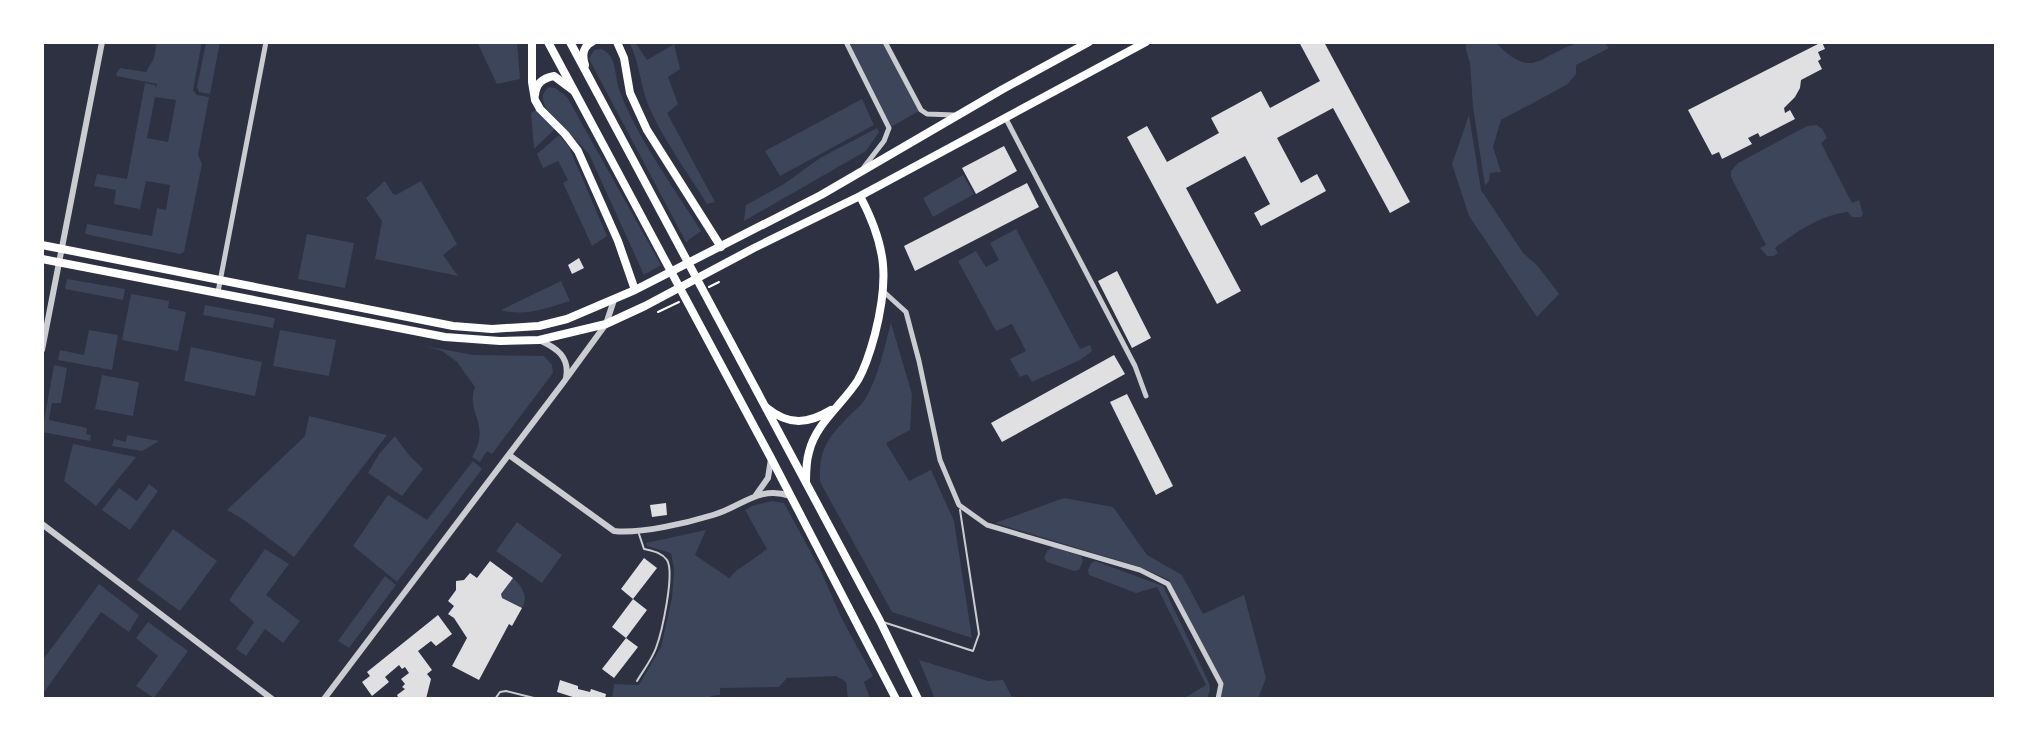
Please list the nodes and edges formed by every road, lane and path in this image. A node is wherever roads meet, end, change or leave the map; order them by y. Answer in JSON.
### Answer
{"nodes":[{"id":1,"x":102,"y":42,"type":"edge"},
{"id":2,"x":266,"y":42,"type":"edge"},
{"id":3,"x":532,"y":42,"type":"edge"},
{"id":4,"x":548,"y":42,"type":"edge"},
{"id":5,"x":570,"y":42,"type":"edge"},
{"id":6,"x":592,"y":42,"type":"edge"},
{"id":7,"x":608,"y":42,"type":"edge"},
{"id":8,"x":846,"y":42,"type":"edge"},
{"id":9,"x":885,"y":42,"type":"edge"},
{"id":10,"x":1089,"y":42,"type":"edge"},
{"id":11,"x":1146,"y":42,"type":"edge"},
{"id":12,"x":619,"y":46,"type":"edge"},
{"id":13,"x":589,"y":78,"type":"junction"},
{"id":14,"x":576,"y":93,"type":"junction"},
{"id":15,"x":535,"y":100,"type":"junction"},
{"id":16,"x":959,"y":115,"type":"junction"},
{"id":17,"x":1005,"y":117,"type":"junction"},
{"id":18,"x":861,"y":173,"type":"junction"},
{"id":19,"x":860,"y":196,"type":"junction"},
{"id":20,"x":747,"y":232,"type":"junction"},
{"id":21,"x":42,"y":245,"type":"edge"},
{"id":22,"x":721,"y":247,"type":"junction"},
{"id":23,"x":754,"y":248,"type":"junction"},
{"id":24,"x":62,"y":249,"type":"junction"},
{"id":25,"x":42,"y":259,"type":"edge"},
{"id":26,"x":59,"y":263,"type":"junction"},
{"id":27,"x":220,"y":281,"type":"junction"},
{"id":28,"x":635,"y":290,"type":"junction"},
{"id":29,"x":884,"y":292,"type":"junction"},
{"id":30,"x":218,"y":294,"type":"junction"},
{"id":31,"x":614,"y":300,"type":"junction"},
{"id":32,"x":606,"y":324,"type":"junction"},
{"id":33,"x":539,"y":340,"type":"junction"},
{"id":34,"x":42,"y":350,"type":"edge"},
{"id":35,"x":563,"y":383,"type":"junction"},
{"id":36,"x":1146,"y":396,"type":"dead end"},
{"id":37,"x":764,"y":406,"type":"junction"},
{"id":38,"x":835,"y":407,"type":"junction"},
{"id":39,"x":509,"y":455,"type":"junction"},
{"id":40,"x":771,"y":458,"type":"junction"},
{"id":41,"x":806,"y":483,"type":"junction"},
{"id":42,"x":756,"y":495,"type":"junction"},
{"id":43,"x":792,"y":497,"type":"junction"},
{"id":44,"x":959,"y":505,"type":"junction"},
{"id":45,"x":42,"y":524,"type":"edge"},
{"id":46,"x":638,"y":530,"type":"junction"},
{"id":47,"x":880,"y":621,"type":"junction"},
{"id":48,"x":637,"y":681,"type":"dead end"},
{"id":49,"x":272,"y":699,"type":"edge"},
{"id":50,"x":324,"y":699,"type":"edge"},
{"id":51,"x":495,"y":699,"type":"edge"},
{"id":52,"x":538,"y":699,"type":"edge"},
{"id":53,"x":896,"y":699,"type":"edge"},
{"id":54,"x":918,"y":699,"type":"edge"},
{"id":55,"x":1218,"y":699,"type":"edge"}],
"edges":[{"from":1,"to":24,"type":"street"},
{"from":2,"to":27,"type":"street"},
{"from":3,"to":15,"type":"main road"},
{"from":4,"to":14,"type":"main road"},
{"from":5,"to":13,"type":"main road"},
{"from":6,"to":13,"type":"main road"},
{"from":7,"to":12,"type":"main road"},
{"from":8,"to":18,"type":"street"},
{"from":9,"to":16,"type":"street"},
{"from":10,"to":16,"type":"main road"},
{"from":11,"to":17,"type":"main road"},
{"from":12,"to":22,"type":"main road"},
{"from":13,"to":37,"type":"main road"},
{"from":14,"to":15,"type":"main road"},
{"from":14,"to":40,"type":"main road"},
{"from":15,"to":28,"type":"main road"},
{"from":16,"to":18,"type":"main road"},
{"from":17,"to":19,"type":"main road"},
{"from":17,"to":36,"type":"street"},
{"from":18,"to":20,"type":"main road"},
{"from":19,"to":23,"type":"main road"},
{"from":19,"to":29,"type":"main road"},
{"from":20,"to":22,"type":"main road"},
{"from":20,"to":23,"type":"main road"},
{"from":21,"to":24,"type":"main road"},
{"from":22,"to":28,"type":"main road"},
{"from":23,"to":32,"type":"main road"},
{"from":24,"to":26,"type":"street"},
{"from":24,"to":27,"type":"main road"},
{"from":25,"to":26,"type":"main road"},
{"from":26,"to":30,"type":"main road"},
{"from":26,"to":34,"type":"street"},
{"from":27,"to":30,"type":"street"},
{"from":27,"to":31,"type":"main road"},
{"from":28,"to":31,"type":"main road"},
{"from":29,"to":38,"type":"main road"},
{"from":29,"to":44,"type":"street"},
{"from":30,"to":33,"type":"main road"},
{"from":31,"to":32,"type":"street"},
{"from":32,"to":33,"type":"main road"},
{"from":32,"to":35,"type":"street"},
{"from":33,"to":35,"type":"street"},
{"from":35,"to":39,"type":"street"},
{"from":37,"to":38,"type":"main road"},
{"from":37,"to":41,"type":"main road"},
{"from":38,"to":41,"type":"main road"},
{"from":39,"to":46,"type":"street"},
{"from":39,"to":50,"type":"street"},
{"from":40,"to":42,"type":"street"},
{"from":40,"to":43,"type":"main road"},
{"from":41,"to":47,"type":"main road"},
{"from":42,"to":43,"type":"street"},
{"from":42,"to":46,"type":"street"},
{"from":43,"to":53,"type":"main road"},
{"from":44,"to":47,"type":"lane"},
{"from":44,"to":55,"type":"street"},
{"from":45,"to":49,"type":"street"},
{"from":46,"to":48,"type":"lane"},
{"from":47,"to":54,"type":"main road"},
{"from":51,"to":52,"type":"lane"}]}
